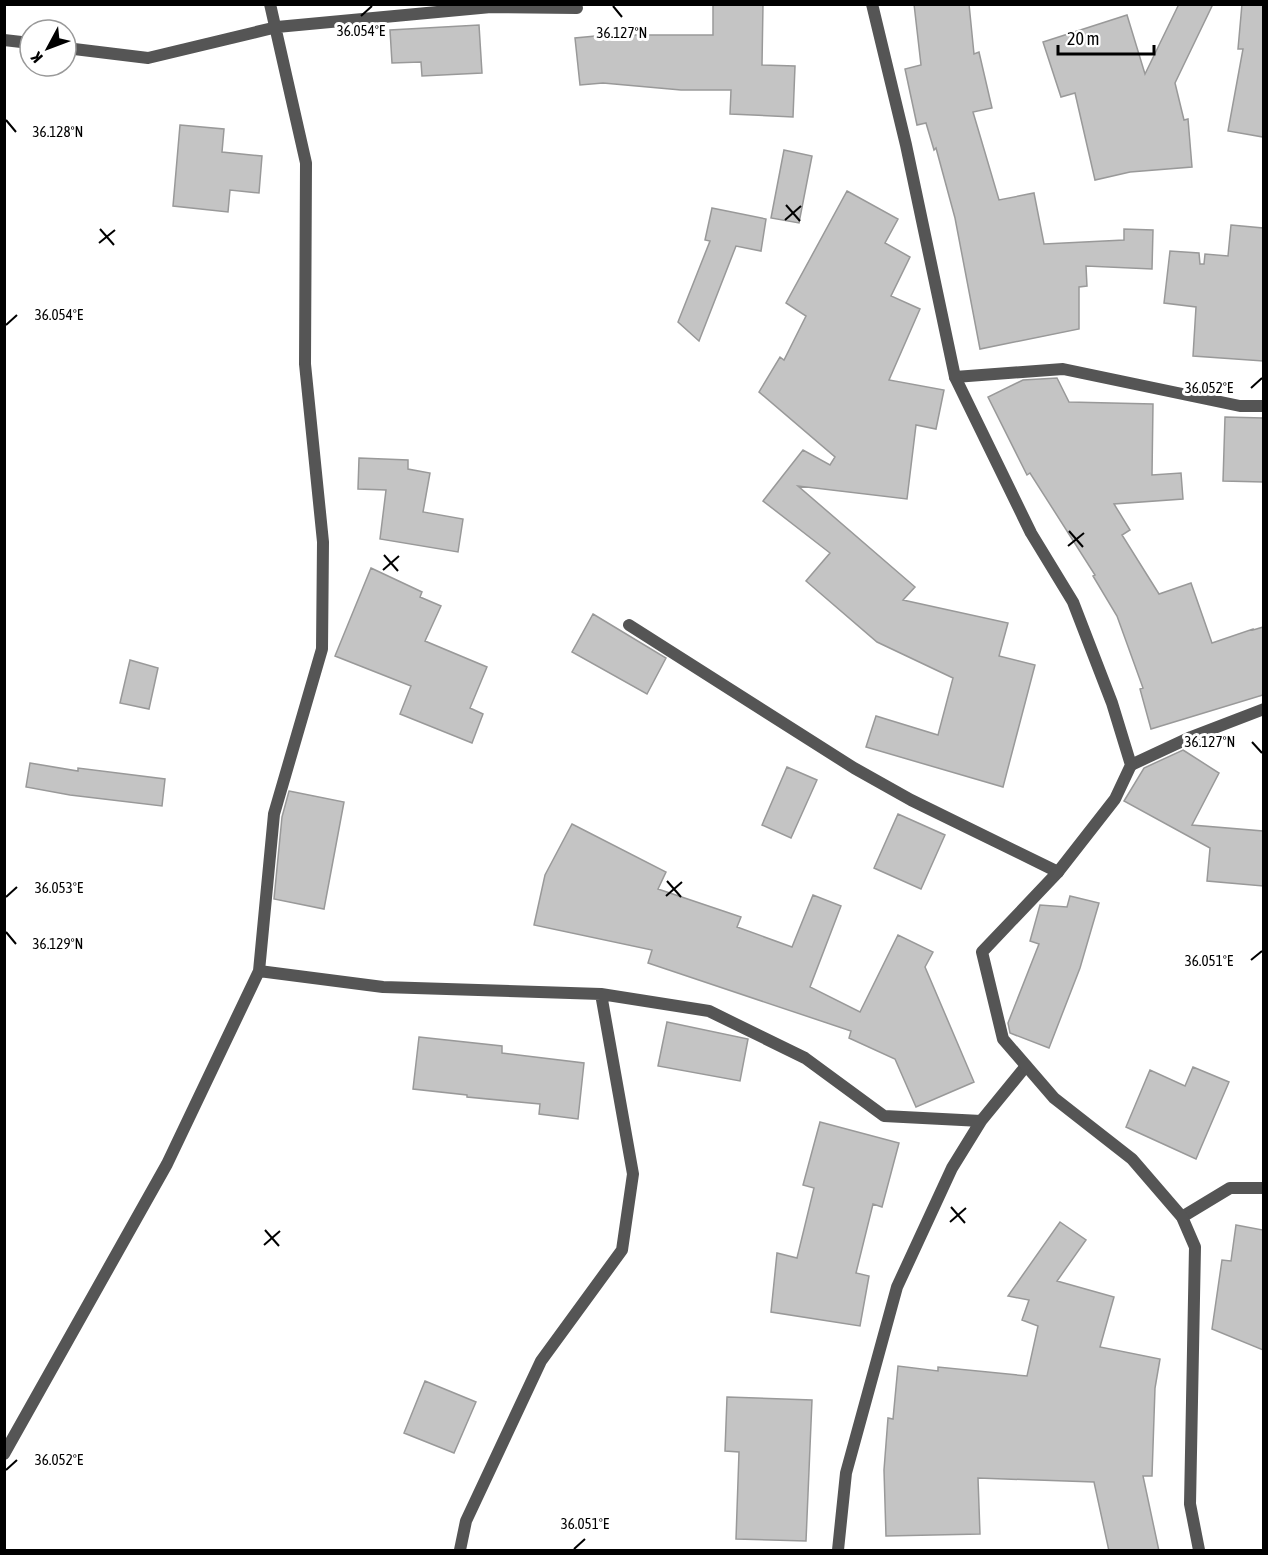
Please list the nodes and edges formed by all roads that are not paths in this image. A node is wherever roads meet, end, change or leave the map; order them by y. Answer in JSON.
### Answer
{"nodes":[{"id":1,"x":270,"y":4,"type":"edge"},
{"id":2,"x":872,"y":4,"type":"edge"},
{"id":3,"x":577,"y":8,"type":"dead end"},
{"id":4,"x":277,"y":27,"type":"junction"},
{"id":5,"x":78,"y":49,"type":"edge"},
{"id":6,"x":955,"y":377,"type":"junction"},
{"id":7,"x":1263,"y":406,"type":"edge"},
{"id":8,"x":629,"y":625,"type":"dead end"},
{"id":9,"x":1263,"y":709,"type":"edge"},
{"id":10,"x":1131,"y":765,"type":"junction"},
{"id":11,"x":1058,"y":872,"type":"junction"},
{"id":12,"x":259,"y":971,"type":"junction"},
{"id":13,"x":602,"y":994,"type":"junction"},
{"id":14,"x":1026,"y":1066,"type":"junction"},
{"id":15,"x":981,"y":1120,"type":"junction"},
{"id":16,"x":1263,"y":1188,"type":"edge"},
{"id":17,"x":1182,"y":1217,"type":"junction"},
{"id":18,"x":4,"y":1454,"type":"edge"},
{"id":19,"x":460,"y":1551,"type":"edge"},
{"id":20,"x":838,"y":1551,"type":"edge"},
{"id":21,"x":1199,"y":1551,"type":"edge"}],
"edges":[{"from":1,"to":4,"type":"street"},
{"from":2,"to":6,"type":"street"},
{"from":3,"to":4,"type":"street"},
{"from":4,"to":5,"type":"street"},
{"from":4,"to":12,"type":"street"},
{"from":6,"to":7,"type":"street"},
{"from":6,"to":10,"type":"street"},
{"from":8,"to":11,"type":"street"},
{"from":9,"to":10,"type":"street"},
{"from":10,"to":11,"type":"street"},
{"from":11,"to":14,"type":"street"},
{"from":12,"to":13,"type":"street"},
{"from":12,"to":18,"type":"street"},
{"from":13,"to":15,"type":"street"},
{"from":13,"to":19,"type":"street"},
{"from":14,"to":15,"type":"street"},
{"from":14,"to":17,"type":"street"},
{"from":15,"to":20,"type":"street"},
{"from":16,"to":17,"type":"street"},
{"from":17,"to":21,"type":"street"}]}
